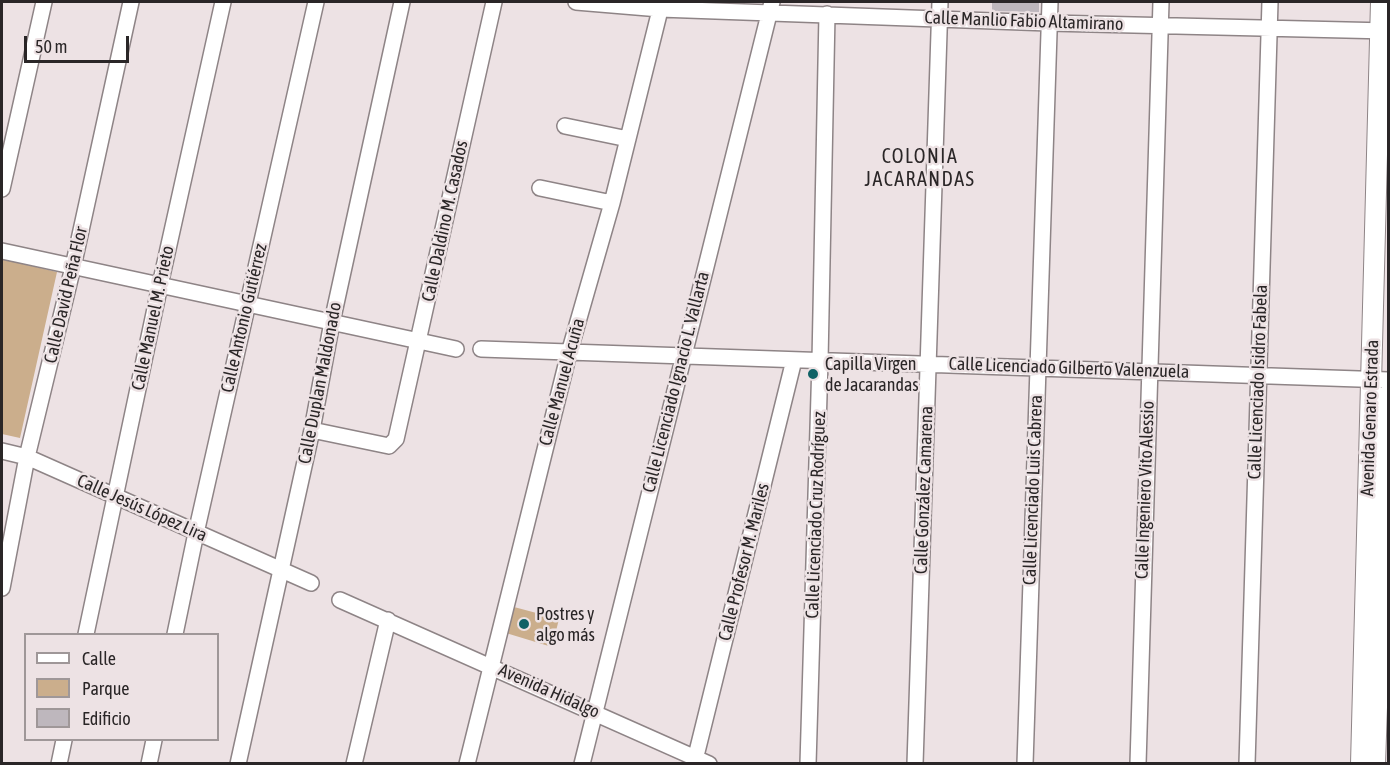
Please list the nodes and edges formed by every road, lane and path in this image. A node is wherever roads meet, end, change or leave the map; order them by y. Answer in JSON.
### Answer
{"nodes":[{"id":1,"x":44,"y":2,"type":"edge"},
{"id":2,"x":131,"y":2,"type":"edge"},
{"id":3,"x":223,"y":2,"type":"edge"},
{"id":4,"x":316,"y":2,"type":"edge"},
{"id":5,"x":402,"y":2,"type":"edge"},
{"id":6,"x":494,"y":2,"type":"edge"},
{"id":7,"x":576,"y":2,"type":"edge"},
{"id":8,"x":940,"y":2,"type":"edge"},
{"id":9,"x":1050,"y":2,"type":"edge"},
{"id":10,"x":1161,"y":2,"type":"edge"},
{"id":11,"x":1270,"y":2,"type":"edge"},
{"id":12,"x":1381,"y":2,"type":"edge"},
{"id":13,"x":661,"y":5,"type":"edge"},
{"id":14,"x":771,"y":7,"type":"edge"},
{"id":15,"x":827,"y":14,"type":"junction"},
{"id":16,"x":940,"y":19,"type":"junction"},
{"id":17,"x":1049,"y":23,"type":"junction"},
{"id":18,"x":1160,"y":26,"type":"junction"},
{"id":19,"x":1269,"y":28,"type":"junction"},
{"id":20,"x":1384,"y":31,"type":"edge"},
{"id":21,"x":565,"y":126,"type":"dead end"},
{"id":22,"x":628,"y":140,"type":"junction"},
{"id":23,"x":540,"y":188,"type":"dead end"},
{"id":24,"x":2,"y":189,"type":"edge"},
{"id":25,"x":612,"y":203,"type":"junction"},
{"id":26,"x":2,"y":251,"type":"edge"},
{"id":27,"x":73,"y":267,"type":"junction"},
{"id":28,"x":160,"y":285,"type":"junction"},
{"id":29,"x":248,"y":304,"type":"junction"},
{"id":30,"x":332,"y":322,"type":"junction"},
{"id":31,"x":419,"y":341,"type":"junction"},
{"id":32,"x":456,"y":349,"type":"dead end"},
{"id":33,"x":481,"y":349,"type":"dead end"},
{"id":34,"x":569,"y":353,"type":"junction"},
{"id":35,"x":682,"y":357,"type":"junction"},
{"id":36,"x":794,"y":360,"type":"junction"},
{"id":37,"x":820,"y":361,"type":"junction"},
{"id":38,"x":928,"y":363,"type":"junction"},
{"id":39,"x":1037,"y":367,"type":"junction"},
{"id":40,"x":1149,"y":371,"type":"junction"},
{"id":41,"x":1258,"y":374,"type":"junction"},
{"id":42,"x":1380,"y":379,"type":"edge"},
{"id":43,"x":1389,"y":395,"type":"edge"},
{"id":44,"x":312,"y":430,"type":"junction"},
{"id":45,"x":2,"y":451,"type":"edge"},
{"id":46,"x":27,"y":457,"type":"junction"},
{"id":47,"x":115,"y":496,"type":"junction"},
{"id":48,"x":196,"y":533,"type":"junction"},
{"id":49,"x":280,"y":569,"type":"junction"},
{"id":50,"x":311,"y":583,"type":"dead end"},
{"id":51,"x":2,"y":588,"type":"edge"},
{"id":52,"x":340,"y":600,"type":"dead end"},
{"id":53,"x":388,"y":620,"type":"junction"},
{"id":54,"x":86,"y":633,"type":"edge"},
{"id":55,"x":175,"y":633,"type":"edge"},
{"id":56,"x":491,"y":666,"type":"junction"},
{"id":57,"x":595,"y":712,"type":"junction"},
{"id":58,"x":64,"y":741,"type":"edge"},
{"id":59,"x":154,"y":741,"type":"edge"},
{"id":60,"x":699,"y":761,"type":"edge"},
{"id":61,"x":59,"y":764,"type":"edge"},
{"id":62,"x":149,"y":764,"type":"edge"},
{"id":63,"x":238,"y":764,"type":"edge"},
{"id":64,"x":354,"y":764,"type":"edge"},
{"id":65,"x":467,"y":764,"type":"edge"},
{"id":66,"x":582,"y":764,"type":"edge"},
{"id":67,"x":808,"y":764,"type":"edge"},
{"id":68,"x":915,"y":764,"type":"edge"},
{"id":69,"x":1025,"y":764,"type":"edge"},
{"id":70,"x":1138,"y":764,"type":"edge"},
{"id":71,"x":1247,"y":764,"type":"edge"},
{"id":72,"x":1361,"y":764,"type":"edge"},
{"id":73,"x":1375,"y":764,"type":"edge"}],
"edges":[{"from":1,"to":24,"type":"street"},
{"from":2,"to":27,"type":"street","name":"Calle David Peña Flor"},
{"from":3,"to":28,"type":"street","name":"Calle Manuel M. Prieto"},
{"from":4,"to":29,"type":"street","name":"Calle Antonio Gutiérrez"},
{"from":5,"to":30,"type":"street","name":"Calle Duplan Maldonado"},
{"from":6,"to":31,"type":"street","name":"Calle Daldino M. Casados"},
{"from":7,"to":13,"type":"street","name":"Calle Manlio Fabio Altamirano"},
{"from":8,"to":16,"type":"street","name":"Calle González Camarena"},
{"from":9,"to":17,"type":"street","name":"Calle Licenciado Luis Cabrera"},
{"from":10,"to":18,"type":"street","name":"Calle Ingeniero Vito Alessio"},
{"from":11,"to":19,"type":"street","name":"Calle Licenciado Isidro Fabela"},
{"from":12,"to":20,"type":"street","name":"Avenida Genaro Estrada"},
{"from":13,"to":14,"type":"street","name":"Calle Manlio Fabio Altamirano"},
{"from":13,"to":22,"type":"street","name":"Calle Manuel Acuña"},
{"from":14,"to":15,"type":"street","name":"Calle Manlio Fabio Altamirano"},
{"from":14,"to":35,"type":"street","name":"Calle Licenciado Ignacio L. Vallarta"},
{"from":15,"to":16,"type":"street","name":"Calle Manlio Fabio Altamirano"},
{"from":15,"to":37,"type":"street","name":"Calle Licenciado Cruz Rodríguez"},
{"from":16,"to":17,"type":"street","name":"Calle Manlio Fabio Altamirano"},
{"from":16,"to":38,"type":"street","name":"Calle González Camarena"},
{"from":17,"to":18,"type":"street","name":"Calle Manlio Fabio Altamirano"},
{"from":17,"to":39,"type":"street","name":"Calle Licenciado Luis Cabrera"},
{"from":18,"to":19,"type":"street","name":"Calle Manlio Fabio Altamirano"},
{"from":18,"to":40,"type":"street","name":"Calle Ingeniero Vito Alessio"},
{"from":19,"to":20,"type":"street","name":"Calle Manlio Fabio Altamirano"},
{"from":19,"to":41,"type":"street","name":"Calle Licenciado Isidro Fabela"},
{"from":20,"to":42,"type":"street","name":"Avenida Genaro Estrada"},
{"from":21,"to":22,"type":"street"},
{"from":22,"to":25,"type":"street","name":"Calle Manuel Acuña"},
{"from":23,"to":25,"type":"street"},
{"from":25,"to":34,"type":"street","name":"Calle Manuel Acuña"},
{"from":26,"to":27,"type":"street"},
{"from":27,"to":28,"type":"street"},
{"from":27,"to":46,"type":"street","name":"Calle David Peña Flor"},
{"from":28,"to":29,"type":"street"},
{"from":28,"to":47,"type":"street","name":"Calle Manuel M. Prieto"},
{"from":29,"to":30,"type":"street"},
{"from":29,"to":48,"type":"street","name":"Calle Antonio Gutiérrez"},
{"from":30,"to":31,"type":"street"},
{"from":30,"to":44,"type":"street","name":"Calle Duplan Maldonado"},
{"from":31,"to":32,"type":"street"},
{"from":31,"to":44,"type":"street","name":"Calle Daldino M. Casados"},
{"from":33,"to":34,"type":"street","name":"Calle Licenciado Gilberto Valenzuela"},
{"from":34,"to":35,"type":"street","name":"Calle Licenciado Gilberto Valenzuela"},
{"from":34,"to":56,"type":"street","name":"Calle Manuel Acuña"},
{"from":35,"to":36,"type":"street","name":"Calle Licenciado Gilberto Valenzuela"},
{"from":35,"to":57,"type":"street","name":"Calle Licenciado Ignacio L. Vallarta"},
{"from":36,"to":37,"type":"street","name":"Calle Licenciado Gilberto Valenzuela"},
{"from":36,"to":60,"type":"street","name":"Calle Profesor M. Mariles"},
{"from":37,"to":38,"type":"street","name":"Calle Licenciado Gilberto Valenzuela"},
{"from":37,"to":67,"type":"street","name":"Calle Licenciado Cruz Rodríguez"},
{"from":38,"to":39,"type":"street","name":"Calle Licenciado Gilberto Valenzuela"},
{"from":38,"to":68,"type":"street","name":"Calle González Camarena"},
{"from":39,"to":40,"type":"street","name":"Calle Licenciado Gilberto Valenzuela"},
{"from":39,"to":69,"type":"street","name":"Calle Licenciado Luis Cabrera"},
{"from":40,"to":41,"type":"street","name":"Calle Licenciado Gilberto Valenzuela"},
{"from":40,"to":70,"type":"street","name":"Calle Ingeniero Vito Alessio"},
{"from":41,"to":42,"type":"street","name":"Calle Licenciado Gilberto Valenzuela"},
{"from":41,"to":71,"type":"street","name":"Calle Licenciado Isidro Fabela"},
{"from":42,"to":72,"type":"street","name":"Avenida Genaro Estrada"},
{"from":43,"to":73,"type":"street","name":"Avenida Genaro Estrada"},
{"from":44,"to":49,"type":"street","name":"Calle Duplan Maldonado"},
{"from":45,"to":46,"type":"street","name":"Calle Jesús López Lira"},
{"from":46,"to":47,"type":"street","name":"Calle Jesús López Lira"},
{"from":46,"to":51,"type":"street","name":"Calle David Peña Flor"},
{"from":47,"to":48,"type":"street","name":"Calle Jesús López Lira"},
{"from":47,"to":54,"type":"street","name":"Calle Manuel M. Prieto"},
{"from":48,"to":49,"type":"street","name":"Calle Jesús López Lira"},
{"from":48,"to":55,"type":"street","name":"Calle Antonio Gutiérrez"},
{"from":49,"to":50,"type":"street","name":"Calle Jesús López Lira"},
{"from":49,"to":63,"type":"street","name":"Calle Duplan Maldonado"},
{"from":52,"to":53,"type":"street","name":"Avenida Hidalgo"},
{"from":53,"to":56,"type":"street","name":"Avenida Hidalgo"},
{"from":53,"to":64,"type":"street"},
{"from":56,"to":57,"type":"street","name":"Avenida Hidalgo"},
{"from":56,"to":65,"type":"street","name":"Calle Manuel Acuña"},
{"from":57,"to":60,"type":"street","name":"Avenida Hidalgo"},
{"from":57,"to":66,"type":"street","name":"Calle Licenciado Ignacio L. Vallarta"},
{"from":58,"to":61,"type":"street"},
{"from":59,"to":62,"type":"street"}]}
